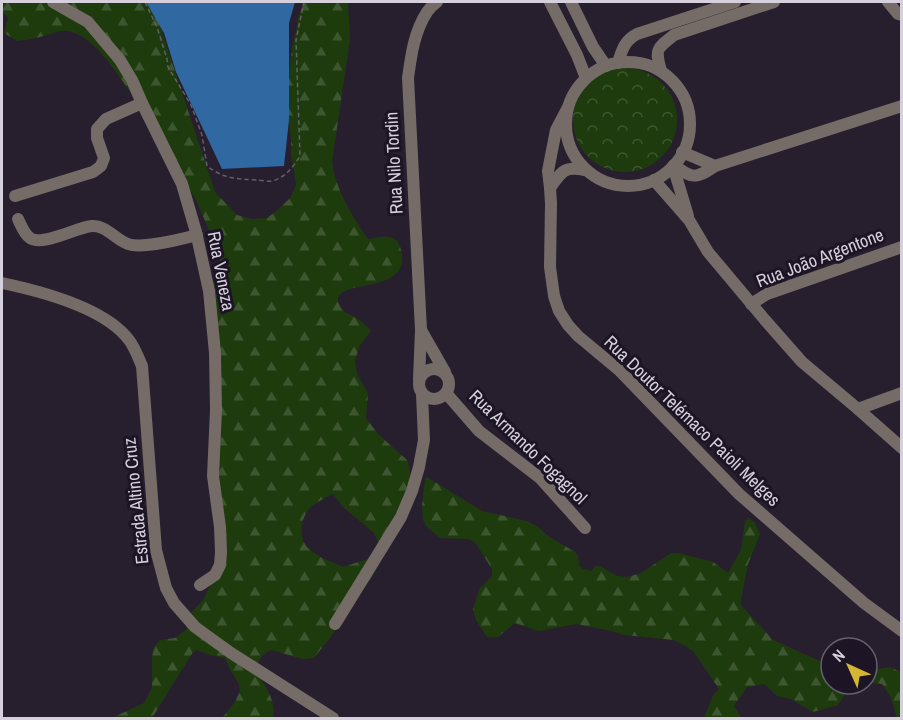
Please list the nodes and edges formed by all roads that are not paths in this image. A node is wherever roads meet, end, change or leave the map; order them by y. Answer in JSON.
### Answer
{"nodes":[{"id":1,"x":53,"y":2,"type":"edge"},
{"id":2,"x":436,"y":2,"type":"edge"},
{"id":3,"x":550,"y":2,"type":"edge"},
{"id":4,"x":571,"y":2,"type":"edge"},
{"id":5,"x":735,"y":2,"type":"edge"},
{"id":6,"x":774,"y":2,"type":"edge"},
{"id":7,"x":888,"y":2,"type":"edge"},
{"id":8,"x":902,"y":15,"type":"edge"},
{"id":9,"x":612,"y":64,"type":"junction"},
{"id":10,"x":661,"y":71,"type":"junction"},
{"id":11,"x":586,"y":78,"type":"junction"},
{"id":12,"x":142,"y":103,"type":"junction"},
{"id":13,"x":902,"y":106,"type":"edge"},
{"id":14,"x":567,"y":109,"type":"junction"},
{"id":15,"x":682,"y":152,"type":"junction"},
{"id":16,"x":674,"y":165,"type":"junction"},
{"id":17,"x":715,"y":166,"type":"junction"},
{"id":18,"x":585,"y":170,"type":"junction"},
{"id":19,"x":654,"y":180,"type":"junction"},
{"id":20,"x":550,"y":188,"type":"junction"},
{"id":21,"x":15,"y":196,"type":"dead end"},
{"id":22,"x":18,"y":219,"type":"dead end"},
{"id":23,"x":689,"y":220,"type":"junction"},
{"id":24,"x":197,"y":235,"type":"junction"},
{"id":25,"x":902,"y":247,"type":"edge"},
{"id":26,"x":2,"y":284,"type":"edge"},
{"id":27,"x":752,"y":304,"type":"junction"},
{"id":28,"x":421,"y":330,"type":"junction"},
{"id":29,"x":445,"y":372,"type":"junction"},
{"id":30,"x":419,"y":379,"type":"junction"},
{"id":31,"x":422,"y":393,"type":"junction"},
{"id":32,"x":446,"y":393,"type":"junction"},
{"id":33,"x":902,"y":393,"type":"edge"},
{"id":34,"x":858,"y":409,"type":"junction"},
{"id":35,"x":902,"y":448,"type":"edge"},
{"id":36,"x":585,"y":528,"type":"dead end"},
{"id":37,"x":200,"y":585,"type":"dead end"},
{"id":38,"x":335,"y":624,"type":"dead end"},
{"id":39,"x":902,"y":631,"type":"edge"},
{"id":40,"x":333,"y":718,"type":"edge"}],
"edges":[{"from":1,"to":12,"type":"street","name":"Rua Veneza"},
{"from":2,"to":28,"type":"street","name":"Rua Nilo Tordin"},
{"from":3,"to":11,"type":"street"},
{"from":4,"to":9,"type":"street"},
{"from":5,"to":9,"type":"street"},
{"from":6,"to":10,"type":"street"},
{"from":7,"to":8,"type":"street"},
{"from":9,"to":10,"type":"street"},
{"from":9,"to":11,"type":"street"},
{"from":10,"to":15,"type":"street"},
{"from":11,"to":14,"type":"street"},
{"from":12,"to":21,"type":"street"},
{"from":12,"to":24,"type":"street","name":"Rua Veneza"},
{"from":13,"to":17,"type":"street"},
{"from":14,"to":18,"type":"street"},
{"from":14,"to":20,"type":"street","name":"Rua Doutor Telémaco Paioli Melges"},
{"from":15,"to":16,"type":"street"},
{"from":15,"to":17,"type":"street"},
{"from":16,"to":17,"type":"street"},
{"from":16,"to":19,"type":"street"},
{"from":16,"to":23,"type":"street"},
{"from":18,"to":19,"type":"street"},
{"from":18,"to":20,"type":"street"},
{"from":19,"to":23,"type":"street"},
{"from":20,"to":39,"type":"street","name":"Rua Doutor Telémaco Paioli Melges"},
{"from":22,"to":24,"type":"street"},
{"from":23,"to":27,"type":"street"},
{"from":24,"to":37,"type":"street","name":"Rua Veneza"},
{"from":25,"to":27,"type":"street","name":"Rua João Argentone"},
{"from":26,"to":40,"type":"street","name":"Estrada Altino Cruz"},
{"from":27,"to":34,"type":"street"},
{"from":28,"to":29,"type":"street","name":"Rua Nilo Tordin"},
{"from":28,"to":30,"type":"street","name":"Rua Nilo Tordin"},
{"from":29,"to":30,"type":"street"},
{"from":29,"to":32,"type":"street"},
{"from":30,"to":31,"type":"street"},
{"from":31,"to":32,"type":"street"},
{"from":31,"to":38,"type":"street"},
{"from":32,"to":36,"type":"street","name":"Rua Armando Fogagnol"},
{"from":33,"to":34,"type":"street"},
{"from":34,"to":35,"type":"street"}]}
